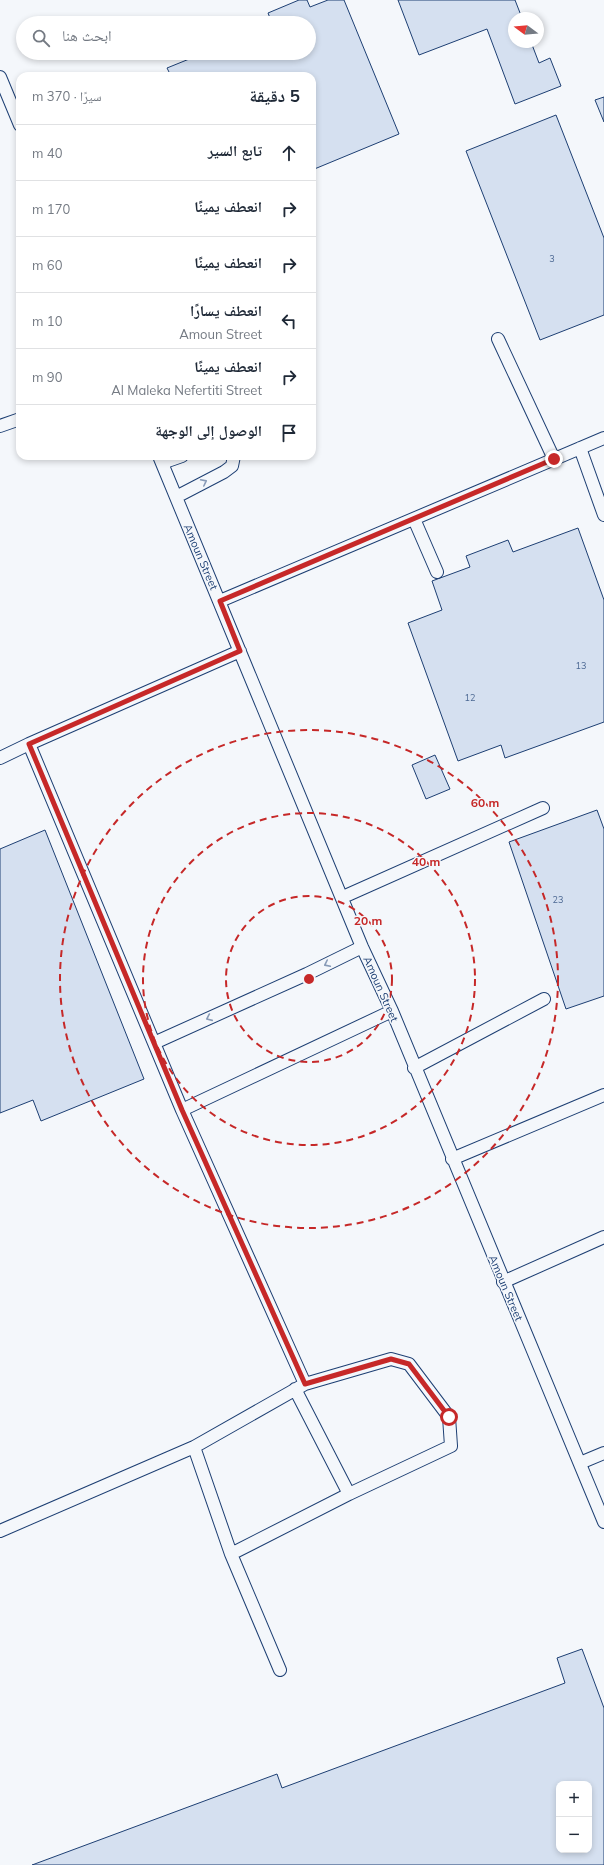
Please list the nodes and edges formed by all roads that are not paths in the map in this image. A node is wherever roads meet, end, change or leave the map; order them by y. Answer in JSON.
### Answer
{"nodes":[{"id":1,"x":2,"y":85,"type":"edge"},
{"id":2,"x":16,"y":116,"type":"edge"},
{"id":3,"x":498,"y":339,"type":"dead end"},
{"id":4,"x":16,"y":420,"type":"edge"},
{"id":5,"x":0,"y":426,"type":"edge"},
{"id":6,"x":604,"y":438,"type":"edge"},
{"id":7,"x":580,"y":448,"type":"junction"},
{"id":8,"x":554,"y":459,"type":"junction"},
{"id":9,"x":161,"y":460,"type":"edge"},
{"id":10,"x":233,"y":460,"type":"edge"},
{"id":11,"x":176,"y":497,"type":"junction"},
{"id":12,"x":604,"y":515,"type":"edge"},
{"id":13,"x":414,"y":519,"type":"junction"},
{"id":14,"x":437,"y":572,"type":"dead end"},
{"id":15,"x":220,"y":601,"type":"junction"},
{"id":16,"x":240,"y":651,"type":"junction"},
{"id":17,"x":29,"y":744,"type":"junction"},
{"id":18,"x":0,"y":758,"type":"edge"},
{"id":19,"x":543,"y":808,"type":"dead end"},
{"id":20,"x":343,"y":897,"type":"junction"},
{"id":21,"x":362,"y":947,"type":"junction"},
{"id":22,"x":544,"y":999,"type":"dead end"},
{"id":23,"x":392,"y":1011,"type":"junction"},
{"id":24,"x":154,"y":1043,"type":"junction"},
{"id":25,"x":414,"y":1068,"type":"junction"},
{"id":26,"x":604,"y":1095,"type":"edge"},
{"id":27,"x":182,"y":1110,"type":"junction"},
{"id":28,"x":452,"y":1159,"type":"junction"},
{"id":29,"x":604,"y":1238,"type":"edge"},
{"id":30,"x":503,"y":1282,"type":"junction"},
{"id":31,"x":300,"y":1387,"type":"junction"},
{"id":32,"x":194,"y":1447,"type":"junction"},
{"id":33,"x":604,"y":1453,"type":"edge"},
{"id":34,"x":580,"y":1463,"type":"junction"},
{"id":35,"x":349,"y":1494,"type":"junction"},
{"id":36,"x":604,"y":1522,"type":"edge"},
{"id":37,"x":0,"y":1531,"type":"edge"},
{"id":38,"x":231,"y":1554,"type":"junction"},
{"id":39,"x":280,"y":1670,"type":"dead end"}],
"edges":[{"from":1,"to":2,"type":"lane"},
{"from":3,"to":8,"type":"lane"},
{"from":4,"to":5,"type":"lane"},
{"from":6,"to":7,"type":"lane"},
{"from":7,"to":8,"type":"lane"},
{"from":7,"to":12,"type":"lane"},
{"from":8,"to":13,"type":"lane"},
{"from":9,"to":11,"type":"lane","name":"Amoun Street"},
{"from":11,"to":10,"type":"lane","one_way":true},
{"from":11,"to":15,"type":"lane","name":"Amoun Street"},
{"from":13,"to":14,"type":"lane"},
{"from":13,"to":15,"type":"lane"},
{"from":15,"to":16,"type":"lane","name":"Amoun Street"},
{"from":16,"to":17,"type":"lane"},
{"from":16,"to":20,"type":"lane","name":"Amoun Street"},
{"from":17,"to":18,"type":"lane"},
{"from":17,"to":24,"type":"lane"},
{"from":19,"to":20,"type":"lane"},
{"from":20,"to":21,"type":"lane","name":"Amoun Street"},
{"from":21,"to":23,"type":"lane","name":"Amoun Street"},
{"from":21,"to":24,"type":"lane","one_way":true},
{"from":22,"to":25,"type":"lane"},
{"from":23,"to":25,"type":"lane","name":"Amoun Street"},
{"from":23,"to":27,"type":"lane"},
{"from":24,"to":27,"type":"lane"},
{"from":25,"to":28,"type":"lane","name":"Amoun Street"},
{"from":26,"to":28,"type":"lane"},
{"from":27,"to":31,"type":"lane"},
{"from":28,"to":30,"type":"lane","name":"Amoun Street"},
{"from":29,"to":30,"type":"lane"},
{"from":30,"to":34,"type":"lane","name":"Amoun Street"},
{"from":31,"to":32,"type":"lane"},
{"from":31,"to":35,"type":"lane"},
{"from":31,"to":35,"type":"lane"},
{"from":32,"to":37,"type":"lane"},
{"from":32,"to":38,"type":"lane"},
{"from":33,"to":34,"type":"lane"},
{"from":34,"to":36,"type":"lane","name":"Amoun Street"},
{"from":35,"to":38,"type":"lane"},
{"from":38,"to":39,"type":"lane"}]}
